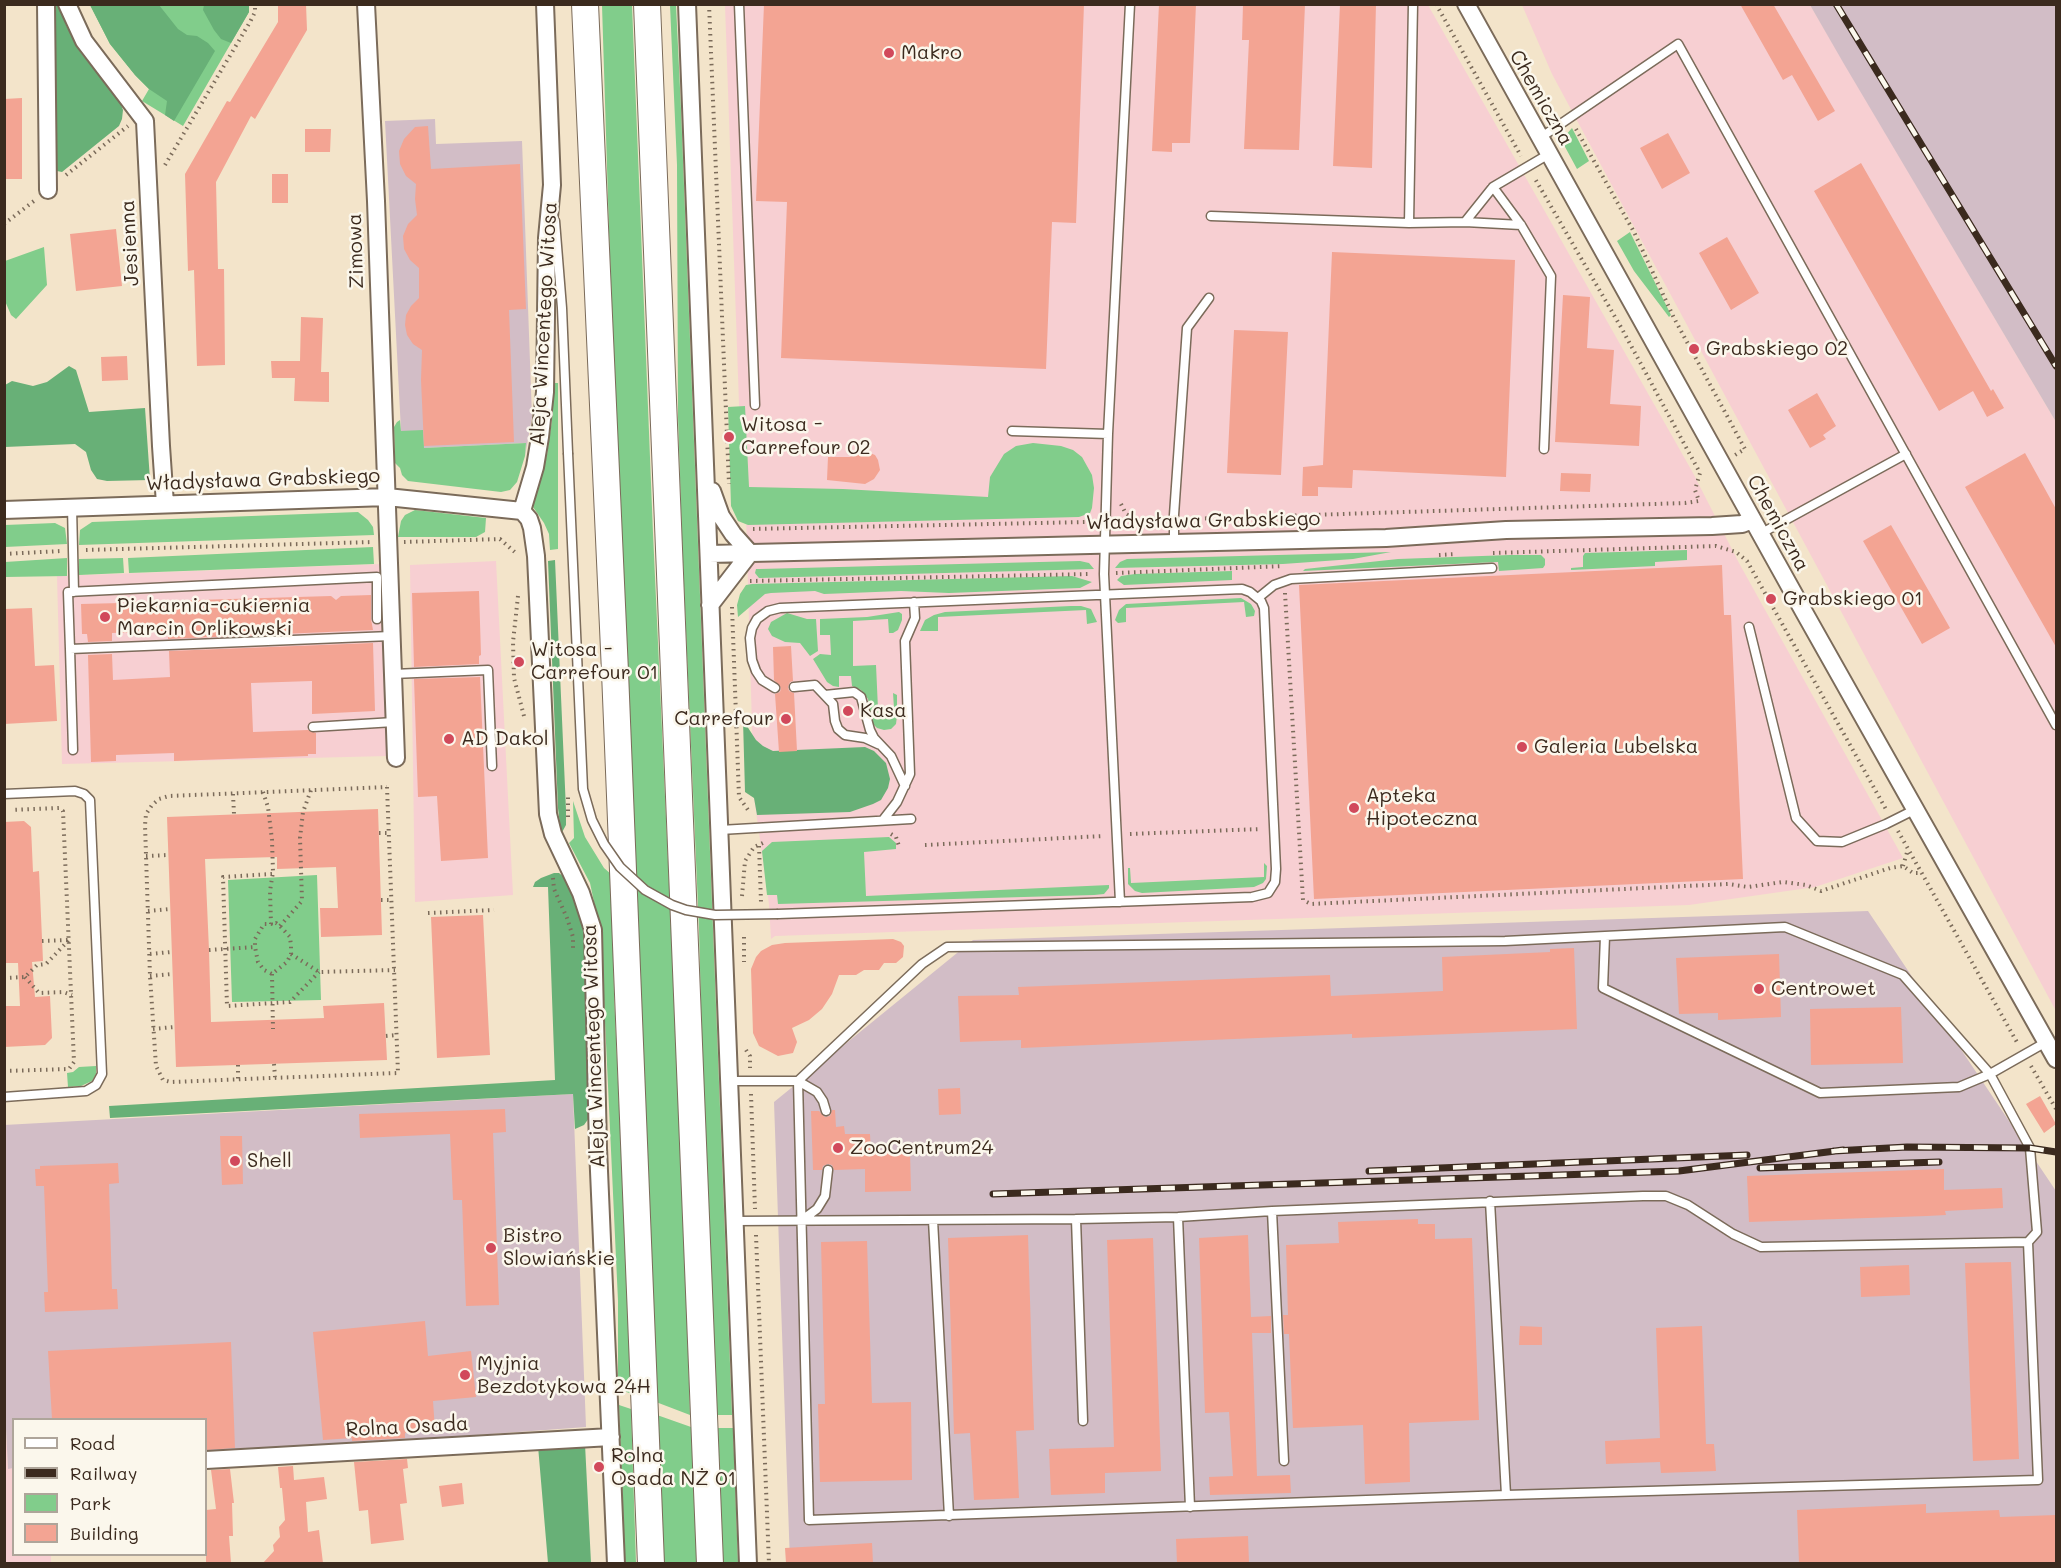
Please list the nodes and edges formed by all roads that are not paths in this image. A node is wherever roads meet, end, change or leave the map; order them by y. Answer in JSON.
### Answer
{"nodes":[{"id":1,"x":46,"y":4,"type":"edge"},
{"id":2,"x":68,"y":4,"type":"edge"},
{"id":3,"x":366,"y":4,"type":"edge"},
{"id":4,"x":545,"y":4,"type":"edge"},
{"id":5,"x":567,"y":4,"type":"edge"},
{"id":6,"x":585,"y":4,"type":"edge"},
{"id":7,"x":647,"y":4,"type":"edge"},
{"id":8,"x":656,"y":4,"type":"edge"},
{"id":9,"x":739,"y":4,"type":"edge"},
{"id":10,"x":1130,"y":4,"type":"edge"},
{"id":11,"x":1413,"y":4,"type":"edge"},
{"id":12,"x":1466,"y":4,"type":"edge"},
{"id":13,"x":688,"y":7,"type":"edge"},
{"id":14,"x":649,"y":61,"type":"junction"},
{"id":15,"x":1540,"y":138,"type":"junction"},
{"id":16,"x":1549,"y":154,"type":"junction"},
{"id":17,"x":591,"y":158,"type":"junction"},
{"id":18,"x":552,"y":185,"type":"junction"},
{"id":19,"x":1493,"y":187,"type":"junction"},
{"id":20,"x":48,"y":190,"type":"road end"},
{"id":21,"x":1211,"y":216,"type":"dead end"},
{"id":22,"x":1465,"y":222,"type":"junction"},
{"id":23,"x":1409,"y":223,"type":"junction"},
{"id":24,"x":1521,"y":225,"type":"junction"},
{"id":25,"x":1209,"y":298,"type":"dead end"},
{"id":26,"x":754,"y":405,"type":"dead end"},
{"id":27,"x":1012,"y":431,"type":"dead end"},
{"id":28,"x":1108,"y":434,"type":"junction"},
{"id":29,"x":1544,"y":449,"type":"dead end"},
{"id":30,"x":1906,"y":454,"type":"junction"},
{"id":31,"x":706,"y":470,"type":"junction"},
{"id":32,"x":387,"y":497,"type":"junction"},
{"id":33,"x":165,"y":504,"type":"junction"},
{"id":34,"x":72,"y":507,"type":"junction"},
{"id":35,"x":4,"y":510,"type":"edge"},
{"id":36,"x":522,"y":511,"type":"junction"},
{"id":37,"x":1752,"y":520,"type":"junction"},
{"id":38,"x":1760,"y":535,"type":"junction"},
{"id":39,"x":1174,"y":544,"type":"junction"},
{"id":40,"x":1105,"y":545,"type":"junction"},
{"id":41,"x":750,"y":553,"type":"junction"},
{"id":42,"x":709,"y":554,"type":"junction"},
{"id":43,"x":1492,"y":568,"type":"dead end"},
{"id":44,"x":74,"y":592,"type":"junction"},
{"id":45,"x":1105,"y":594,"type":"junction"},
{"id":46,"x":1258,"y":598,"type":"junction"},
{"id":47,"x":914,"y":602,"type":"junction"},
{"id":48,"x":710,"y":605,"type":"junction"},
{"id":49,"x":378,"y":619,"type":"dead end"},
{"id":50,"x":1749,"y":627,"type":"dead end"},
{"id":51,"x":391,"y":636,"type":"junction"},
{"id":52,"x":70,"y":649,"type":"junction"},
{"id":53,"x":393,"y":674,"type":"junction"},
{"id":54,"x":794,"y":687,"type":"dead end"},
{"id":55,"x":775,"y":688,"type":"dead end"},
{"id":56,"x":825,"y":695,"type":"junction"},
{"id":57,"x":394,"y":722,"type":"junction"},
{"id":58,"x":2056,"y":725,"type":"edge"},
{"id":59,"x":313,"y":727,"type":"dead end"},
{"id":60,"x":883,"y":747,"type":"junction"},
{"id":61,"x":74,"y":750,"type":"dead end"},
{"id":62,"x":396,"y":758,"type":"dead end"},
{"id":63,"x":492,"y":766,"type":"dead end"},
{"id":64,"x":905,"y":786,"type":"junction"},
{"id":65,"x":4,"y":794,"type":"edge"},
{"id":66,"x":1916,"y":808,"type":"junction"},
{"id":67,"x":911,"y":819,"type":"dead end"},
{"id":68,"x":883,"y":820,"type":"junction"},
{"id":69,"x":720,"y":830,"type":"junction"},
{"id":70,"x":1120,"y":902,"type":"junction"},
{"id":71,"x":1605,"y":936,"type":"junction"},
{"id":72,"x":2048,"y":1041,"type":"junction"},
{"id":73,"x":2056,"y":1059,"type":"edge"},
{"id":74,"x":1990,"y":1074,"type":"junction"},
{"id":75,"x":730,"y":1081,"type":"junction"},
{"id":76,"x":798,"y":1081,"type":"junction"},
{"id":77,"x":4,"y":1097,"type":"edge"},
{"id":78,"x":826,"y":1111,"type":"dead end"},
{"id":79,"x":828,"y":1170,"type":"dead end"},
{"id":80,"x":1491,"y":1201,"type":"junction"},
{"id":81,"x":1272,"y":1211,"type":"junction"},
{"id":82,"x":1178,"y":1217,"type":"junction"},
{"id":83,"x":802,"y":1220,"type":"junction"},
{"id":84,"x":933,"y":1220,"type":"junction"},
{"id":85,"x":1076,"y":1220,"type":"junction"},
{"id":86,"x":734,"y":1221,"type":"junction"},
{"id":87,"x":2028,"y":1242,"type":"junction"},
{"id":88,"x":1083,"y":1421,"type":"dead end"},
{"id":89,"x":611,"y":1437,"type":"junction"},
{"id":90,"x":207,"y":1460,"type":"edge"},
{"id":91,"x":1284,"y":1461,"type":"dead end"},
{"id":92,"x":1506,"y":1495,"type":"junction"},
{"id":93,"x":1191,"y":1507,"type":"junction"},
{"id":94,"x":949,"y":1516,"type":"junction"},
{"id":95,"x":616,"y":1563,"type":"edge"},
{"id":96,"x":651,"y":1563,"type":"edge"},
{"id":97,"x":710,"y":1563,"type":"edge"},
{"id":98,"x":748,"y":1563,"type":"edge"}],
"edges":[{"from":1,"to":20,"type":"street"},
{"from":2,"to":33,"type":"street","name":"Jesienna"},
{"from":3,"to":32,"type":"street","name":"Zimowa"},
{"from":4,"to":18,"type":"street","name":"Aleja Wincentego Witosa"},
{"from":5,"to":17,"type":"main road"},
{"from":6,"to":17,"type":"main road","name":"Aleja Wincentego Witosa"},
{"from":7,"to":14,"type":"main road"},
{"from":8,"to":14,"type":"main road"},
{"from":9,"to":26,"type":"lane"},
{"from":10,"to":28,"type":"lane"},
{"from":11,"to":23,"type":"lane"},
{"from":12,"to":15,"type":"street","name":"Chemiczna"},
{"from":13,"to":31,"type":"street"},
{"from":14,"to":97,"type":"main road"},
{"from":15,"to":16,"type":"street","name":"Chemiczna"},
{"from":15,"to":30,"type":"lane"},
{"from":16,"to":19,"type":"lane"},
{"from":16,"to":37,"type":"street","name":"Chemiczna"},
{"from":17,"to":96,"type":"main road","name":"Aleja Wincentego Witosa"},
{"from":18,"to":36,"type":"street","name":"Aleja Wincentego Witosa"},
{"from":18,"to":70,"type":"lane","bridge":true},
{"from":19,"to":22,"type":"lane"},
{"from":19,"to":24,"type":"lane"},
{"from":21,"to":23,"type":"lane"},
{"from":22,"to":23,"type":"lane"},
{"from":22,"to":24,"type":"lane"},
{"from":24,"to":29,"type":"lane"},
{"from":25,"to":39,"type":"lane"},
{"from":27,"to":28,"type":"lane"},
{"from":28,"to":40,"type":"lane"},
{"from":30,"to":38,"type":"lane"},
{"from":30,"to":58,"type":"lane"},
{"from":31,"to":41,"type":"street"},
{"from":31,"to":42,"type":"street"},
{"from":32,"to":33,"type":"street","name":"Władysława Grabskiego"},
{"from":32,"to":36,"type":"street","name":"Władysława Grabskiego"},
{"from":32,"to":51,"type":"street","name":"Zimowa"},
{"from":33,"to":34,"type":"street","name":"Władysława Grabskiego"},
{"from":34,"to":35,"type":"street","name":"Władysława Grabskiego"},
{"from":34,"to":44,"type":"lane"},
{"from":36,"to":89,"type":"street","name":"Aleja Wincentego Witosa"},
{"from":37,"to":38,"type":"street","name":"Chemiczna"},
{"from":37,"to":39,"type":"street","name":"Władysława Grabskiego"},
{"from":38,"to":66,"type":"street","name":"Chemiczna"},
{"from":39,"to":40,"type":"street","name":"Władysława Grabskiego"},
{"from":40,"to":41,"type":"street","name":"Władysława Grabskiego"},
{"from":40,"to":45,"type":"lane"},
{"from":41,"to":42,"type":"street","name":"Władysława Grabskiego"},
{"from":41,"to":48,"type":"street"},
{"from":42,"to":48,"type":"street"},
{"from":43,"to":46,"type":"lane"},
{"from":44,"to":49,"type":"lane"},
{"from":44,"to":52,"type":"lane"},
{"from":45,"to":46,"type":"lane"},
{"from":45,"to":47,"type":"lane"},
{"from":45,"to":70,"type":"lane"},
{"from":46,"to":70,"type":"lane"},
{"from":47,"to":55,"type":"lane"},
{"from":47,"to":64,"type":"lane"},
{"from":48,"to":69,"type":"street"},
{"from":50,"to":66,"type":"lane"},
{"from":51,"to":52,"type":"lane"},
{"from":51,"to":53,"type":"street","name":"Zimowa"},
{"from":52,"to":61,"type":"lane"},
{"from":53,"to":57,"type":"street","name":"Zimowa"},
{"from":53,"to":63,"type":"lane"},
{"from":54,"to":56,"type":"lane"},
{"from":56,"to":60,"type":"lane"},
{"from":56,"to":60,"type":"lane"},
{"from":57,"to":59,"type":"lane"},
{"from":57,"to":62,"type":"street","name":"Zimowa"},
{"from":60,"to":64,"type":"lane"},
{"from":64,"to":68,"type":"lane"},
{"from":65,"to":77,"type":"lane"},
{"from":66,"to":72,"type":"street","name":"Chemiczna"},
{"from":67,"to":68,"type":"lane"},
{"from":68,"to":69,"type":"lane"},
{"from":69,"to":75,"type":"street"},
{"from":71,"to":74,"type":"lane"},
{"from":71,"to":74,"type":"lane"},
{"from":71,"to":76,"type":"lane"},
{"from":72,"to":73,"type":"street","name":"Chemiczna"},
{"from":72,"to":74,"type":"lane"},
{"from":74,"to":87,"type":"lane"},
{"from":75,"to":76,"type":"lane"},
{"from":75,"to":86,"type":"street"},
{"from":76,"to":78,"type":"lane"},
{"from":76,"to":83,"type":"lane"},
{"from":79,"to":83,"type":"lane"},
{"from":80,"to":81,"type":"lane"},
{"from":80,"to":87,"type":"lane"},
{"from":80,"to":92,"type":"lane"},
{"from":81,"to":82,"type":"lane"},
{"from":81,"to":91,"type":"lane"},
{"from":82,"to":85,"type":"lane"},
{"from":82,"to":93,"type":"lane"},
{"from":83,"to":84,"type":"lane"},
{"from":83,"to":86,"type":"lane"},
{"from":83,"to":94,"type":"lane"},
{"from":84,"to":85,"type":"lane"},
{"from":84,"to":94,"type":"lane"},
{"from":85,"to":88,"type":"lane"},
{"from":86,"to":98,"type":"street"},
{"from":87,"to":92,"type":"lane"},
{"from":89,"to":90,"type":"street","name":"Rolna Osada"},
{"from":89,"to":95,"type":"street","name":"Aleja Wincentego Witosa"},
{"from":92,"to":93,"type":"lane"},
{"from":93,"to":94,"type":"lane"}]}
